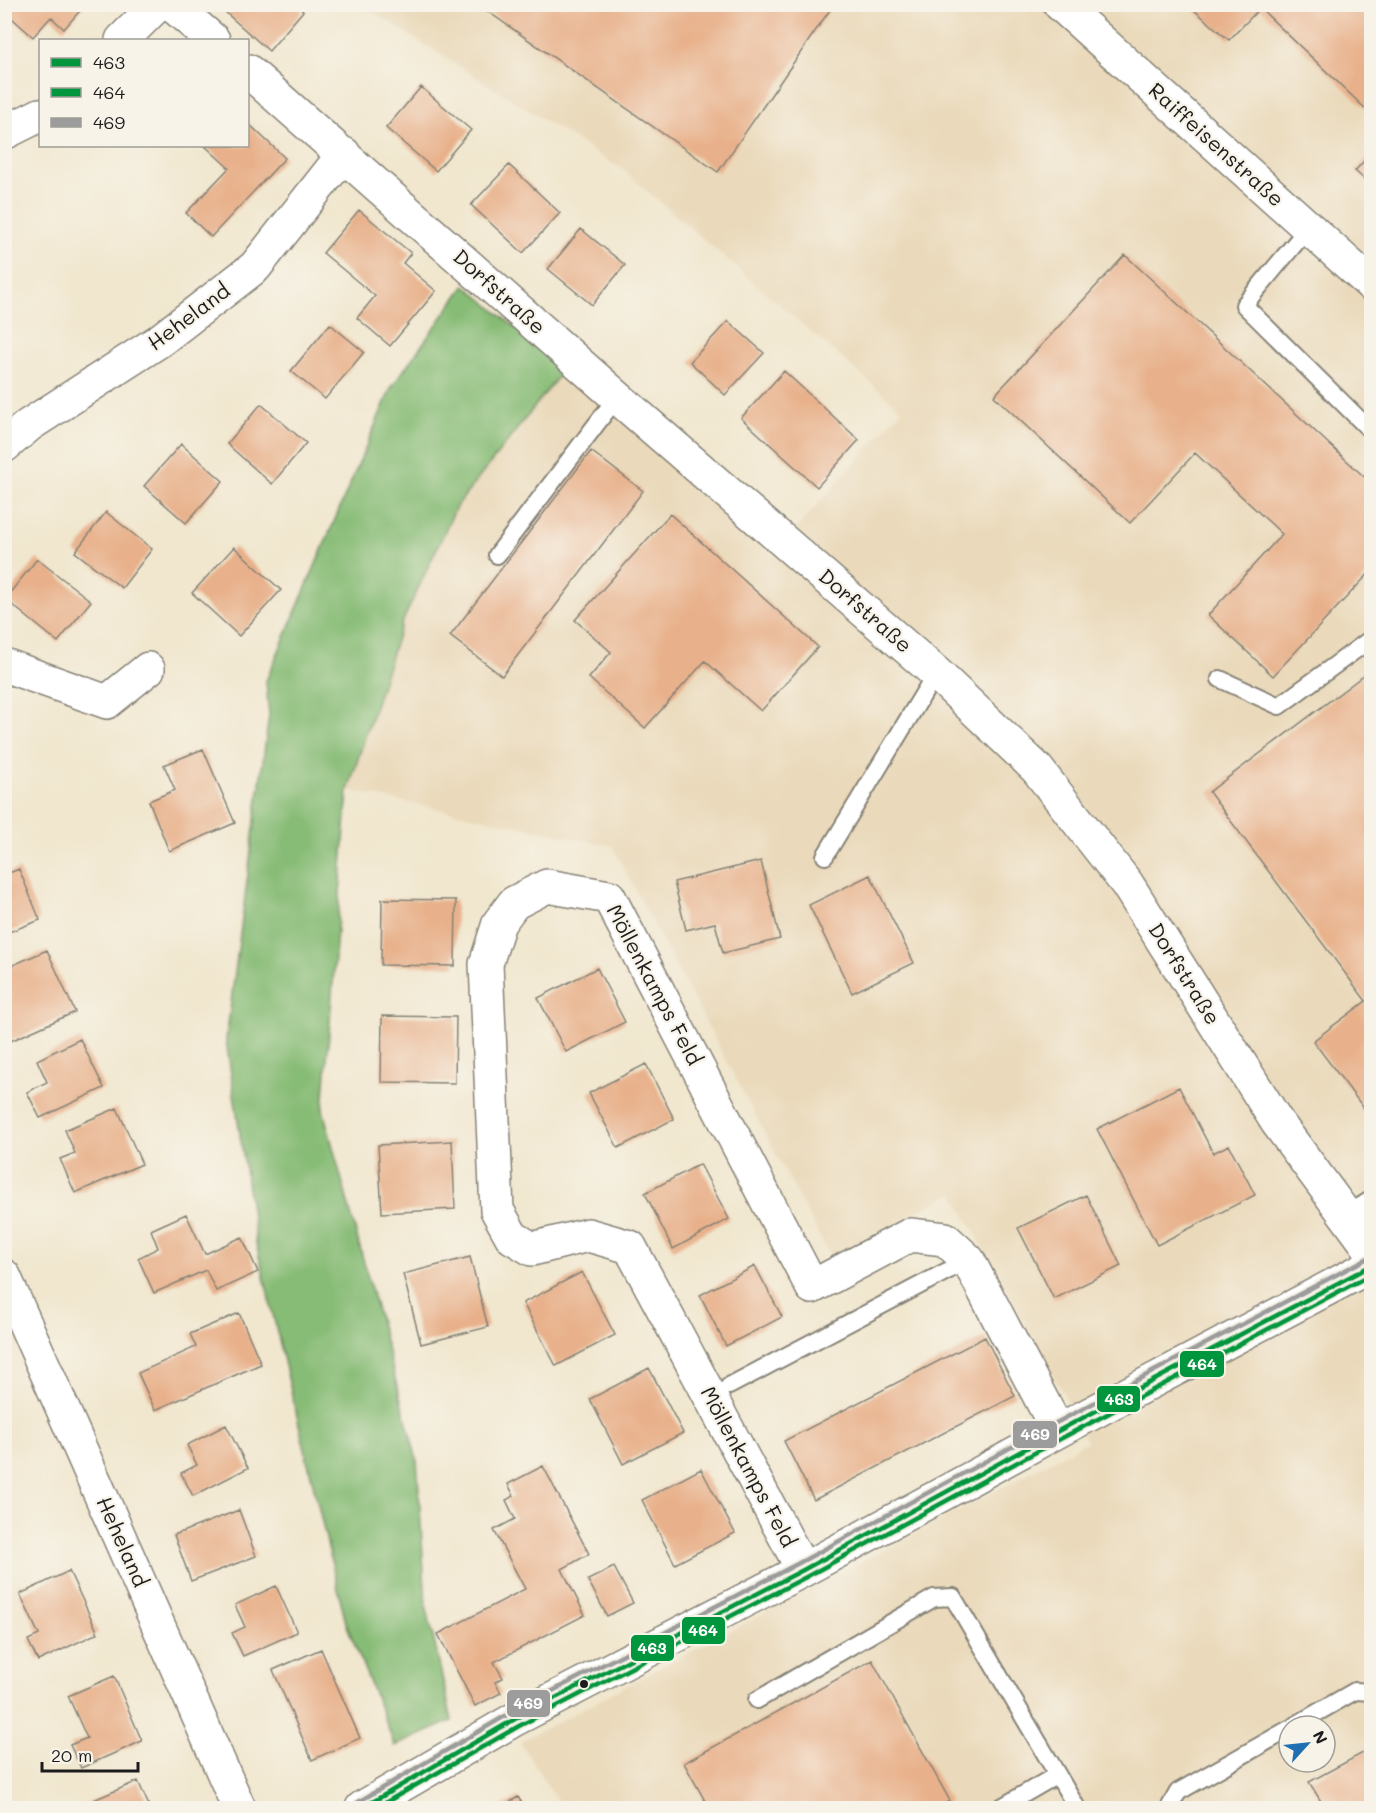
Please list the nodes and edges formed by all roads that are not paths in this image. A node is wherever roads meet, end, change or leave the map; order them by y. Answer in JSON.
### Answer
{"nodes":[{"id":1,"x":158,"y":4,"type":"edge"},
{"id":2,"x":171,"y":4,"type":"edge"},
{"id":3,"x":1060,"y":4,"type":"edge"},
{"id":4,"x":123,"y":39,"type":"edge"},
{"id":5,"x":212,"y":39,"type":"edge"},
{"id":6,"x":249,"y":72,"type":"edge"},
{"id":7,"x":39,"y":116,"type":"edge"},
{"id":8,"x":4,"y":133,"type":"edge"},
{"id":9,"x":344,"y":154,"type":"junction"},
{"id":10,"x":1308,"y":228,"type":"junction"},
{"id":11,"x":1371,"y":285,"type":"edge"},
{"id":12,"x":617,"y":397,"type":"junction"},
{"id":13,"x":1371,"y":432,"type":"edge"},
{"id":14,"x":4,"y":446,"type":"edge"},
{"id":15,"x":496,"y":555,"type":"dead end"},
{"id":16,"x":1371,"y":638,"type":"edge"},
{"id":17,"x":4,"y":665,"type":"edge"},
{"id":18,"x":148,"y":669,"type":"dead end"},
{"id":19,"x":936,"y":673,"type":"junction"},
{"id":20,"x":1220,"y":679,"type":"dead end"},
{"id":21,"x":825,"y":856,"type":"dead end"},
{"id":22,"x":1358,"y":1207,"type":"edge"},
{"id":23,"x":1371,"y":1251,"type":"edge"},
{"id":24,"x":968,"y":1260,"type":"junction"},
{"id":25,"x":1371,"y":1265,"type":"edge"},
{"id":26,"x":4,"y":1276,"type":"edge"},
{"id":27,"x":729,"y":1386,"type":"dead end"},
{"id":28,"x":1058,"y":1431,"type":"junction"},
{"id":29,"x":802,"y":1570,"type":"junction"},
{"id":30,"x":1371,"y":1692,"type":"edge"},
{"id":31,"x":757,"y":1700,"type":"dead end"},
{"id":32,"x":1315,"y":1714,"type":"edge"},
{"id":33,"x":1277,"y":1736,"type":"edge"},
{"id":34,"x":1057,"y":1775,"type":"junction"},
{"id":35,"x":239,"y":1809,"type":"edge"},
{"id":36,"x":362,"y":1809,"type":"edge"},
{"id":37,"x":1000,"y":1809,"type":"edge"},
{"id":38,"x":1077,"y":1809,"type":"edge"},
{"id":39,"x":1168,"y":1809,"type":"edge"}],
"edges":[{"from":1,"to":4,"type":"street"},
{"from":2,"to":5,"type":"street"},
{"from":3,"to":10,"type":"street","name":"Raiffeisenstraße"},
{"from":6,"to":9,"type":"street","name":"Dorfstraße"},
{"from":7,"to":8,"type":"street"},
{"from":9,"to":12,"type":"street","name":"Dorfstraße"},
{"from":9,"to":14,"type":"street","name":"Heheland"},
{"from":10,"to":11,"type":"street","name":"Raiffeisenstraße"},
{"from":10,"to":13,"type":"lane"},
{"from":12,"to":15,"type":"lane"},
{"from":12,"to":19,"type":"street","name":"Dorfstraße"},
{"from":16,"to":20,"type":"lane"},
{"from":17,"to":18,"type":"street"},
{"from":19,"to":21,"type":"lane"},
{"from":19,"to":22,"type":"street","name":"Dorfstraße"},
{"from":22,"to":23,"type":"street","name":"Dorfstraße"},
{"from":24,"to":27,"type":"lane"},
{"from":24,"to":28,"type":"street","name":"Möllenkamps Feld"},
{"from":24,"to":29,"type":"street","name":"Möllenkamps Feld"},
{"from":25,"to":28,"type":"street"},
{"from":26,"to":35,"type":"street","name":"Heheland"},
{"from":28,"to":29,"type":"street"},
{"from":29,"to":36,"type":"street"},
{"from":30,"to":32,"type":"lane"},
{"from":31,"to":34,"type":"lane"},
{"from":33,"to":39,"type":"lane"},
{"from":34,"to":37,"type":"lane"},
{"from":34,"to":38,"type":"lane"}]}
